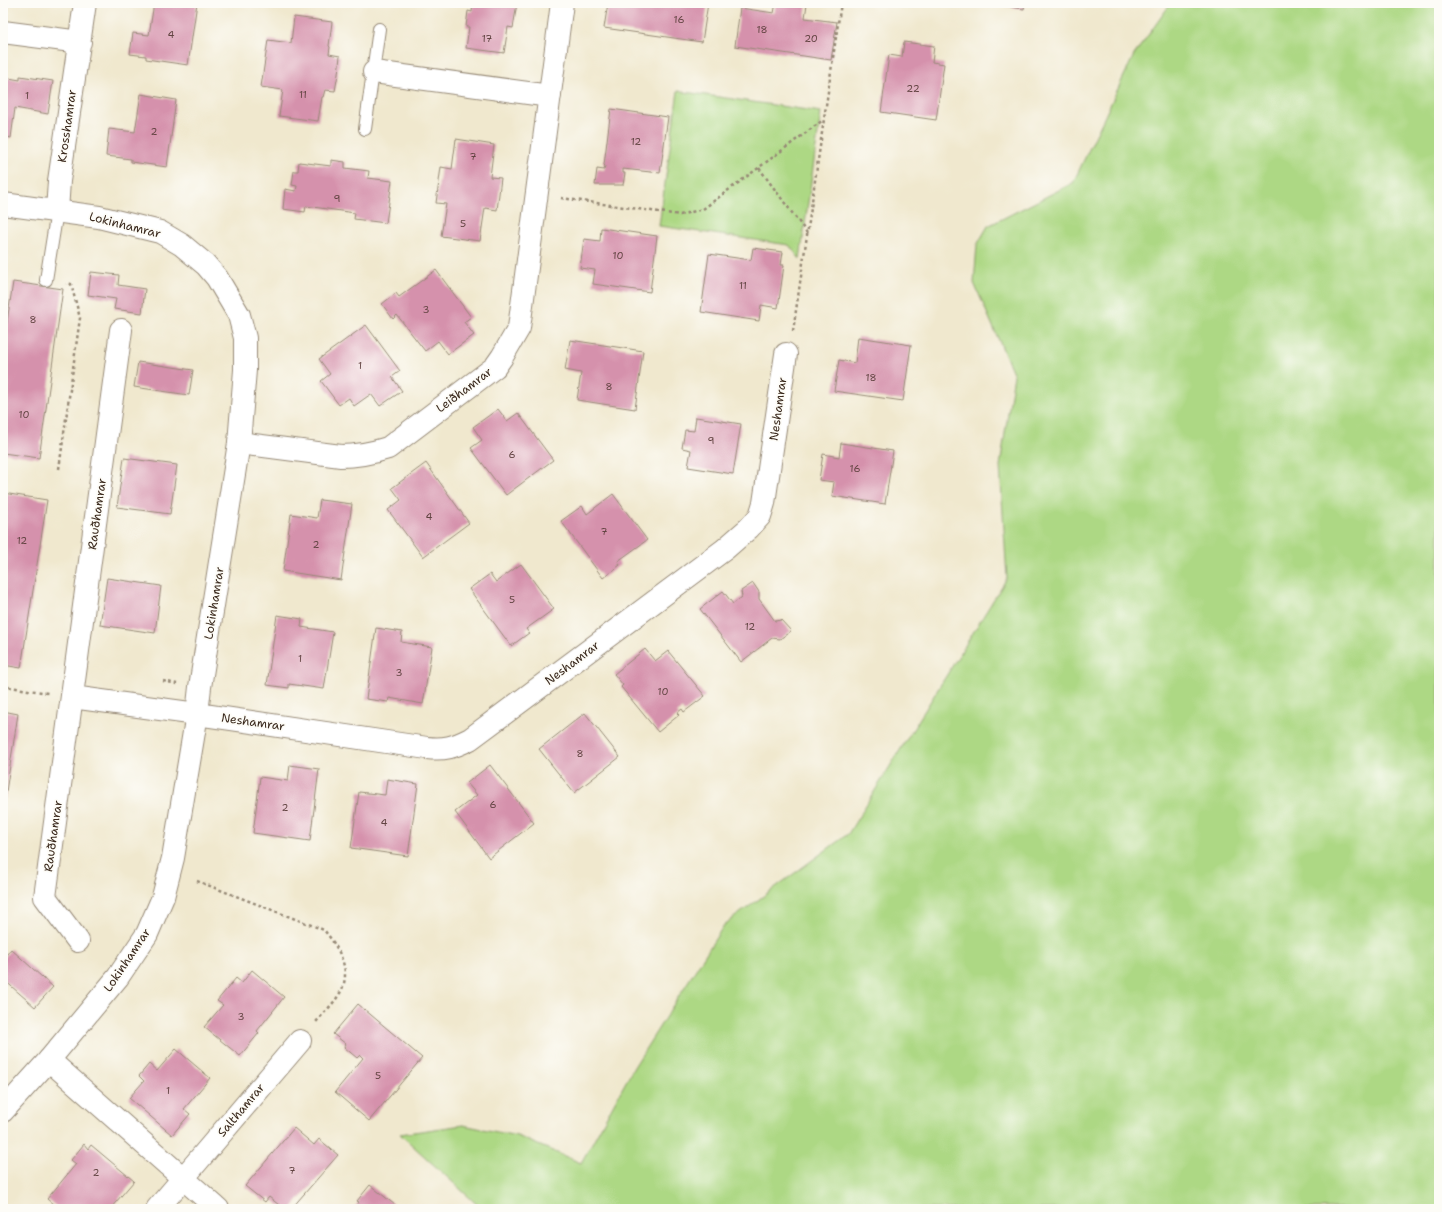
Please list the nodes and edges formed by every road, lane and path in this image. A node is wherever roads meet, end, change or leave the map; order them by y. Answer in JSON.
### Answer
{"nodes":[{"id":1,"x":85,"y":3,"type":"edge"},
{"id":2,"x":562,"y":3,"type":"edge"},
{"id":3,"x":841,"y":3,"type":"edge"},
{"id":4,"x":379,"y":29,"type":"dead end"},
{"id":5,"x":3,"y":32,"type":"edge"},
{"id":6,"x":80,"y":42,"type":"junction"},
{"id":7,"x":374,"y":72,"type":"junction"},
{"id":8,"x":550,"y":96,"type":"junction"},
{"id":9,"x":823,"y":120,"type":"junction"},
{"id":10,"x":365,"y":129,"type":"dead end"},
{"id":11,"x":759,"y":168,"type":"junction"},
{"id":12,"x":536,"y":195,"type":"junction"},
{"id":13,"x":3,"y":204,"type":"edge"},
{"id":14,"x":56,"y":211,"type":"junction"},
{"id":15,"x":807,"y":234,"type":"junction"},
{"id":16,"x":46,"y":280,"type":"joint"},
{"id":17,"x":121,"y":330,"type":"dead end"},
{"id":18,"x":786,"y":354,"type":"joint"},
{"id":19,"x":239,"y":443,"type":"junction"},
{"id":20,"x":59,"y":469,"type":"dead end"},
{"id":21,"x":163,"y":681,"type":"dead end"},
{"id":22,"x":177,"y":684,"type":"dead end"},
{"id":23,"x":3,"y":686,"type":"edge"},
{"id":24,"x":72,"y":697,"type":"junction"},
{"id":25,"x":197,"y":714,"type":"junction"},
{"id":26,"x":197,"y":881,"type":"dead end"},
{"id":27,"x":78,"y":941,"type":"dead end"},
{"id":28,"x":300,"y":1041,"type":"joint"},
{"id":29,"x":49,"y":1060,"type":"junction"},
{"id":30,"x":3,"y":1111,"type":"edge"},
{"id":31,"x":182,"y":1179,"type":"junction"},
{"id":32,"x":157,"y":1209,"type":"edge"},
{"id":33,"x":218,"y":1209,"type":"edge"}],
"edges":[{"from":1,"to":6,"type":"street","name":"Krosshamrar"},
{"from":2,"to":8,"type":"street","name":"Leiðhamrar"},
{"from":3,"to":9,"type":"path"},
{"from":4,"to":7,"type":"lane"},
{"from":5,"to":6,"type":"street"},
{"from":6,"to":14,"type":"street","name":"Krosshamrar"},
{"from":7,"to":8,"type":"street"},
{"from":7,"to":10,"type":"lane"},
{"from":8,"to":12,"type":"street","name":"Leiðhamrar"},
{"from":9,"to":11,"type":"path"},
{"from":9,"to":15,"type":"path"},
{"from":11,"to":12,"type":"path"},
{"from":11,"to":15,"type":"path"},
{"from":12,"to":19,"type":"street","name":"Leiðhamrar"},
{"from":13,"to":14,"type":"street","name":"Lokinhamrar"},
{"from":14,"to":16,"type":"lane"},
{"from":14,"to":19,"type":"street","name":"Lokinhamrar"},
{"from":15,"to":18,"type":"path"},
{"from":16,"to":20,"type":"path"},
{"from":17,"to":24,"type":"street","name":"Rauðhamrar"},
{"from":18,"to":25,"type":"street","name":"Neshamrar"},
{"from":19,"to":25,"type":"street","name":"Lokinhamrar"},
{"from":21,"to":22,"type":"path"},
{"from":23,"to":24,"type":"path"},
{"from":24,"to":25,"type":"street"},
{"from":24,"to":27,"type":"street","name":"Rauðhamrar"},
{"from":25,"to":29,"type":"street","name":"Lokinhamrar"},
{"from":26,"to":28,"type":"path"},
{"from":28,"to":31,"type":"street","name":"Salthamrar"},
{"from":29,"to":30,"type":"street","name":"Lokinhamrar"},
{"from":29,"to":31,"type":"street"},
{"from":31,"to":32,"type":"street","name":"Salthamrar"},
{"from":31,"to":33,"type":"street"}]}
